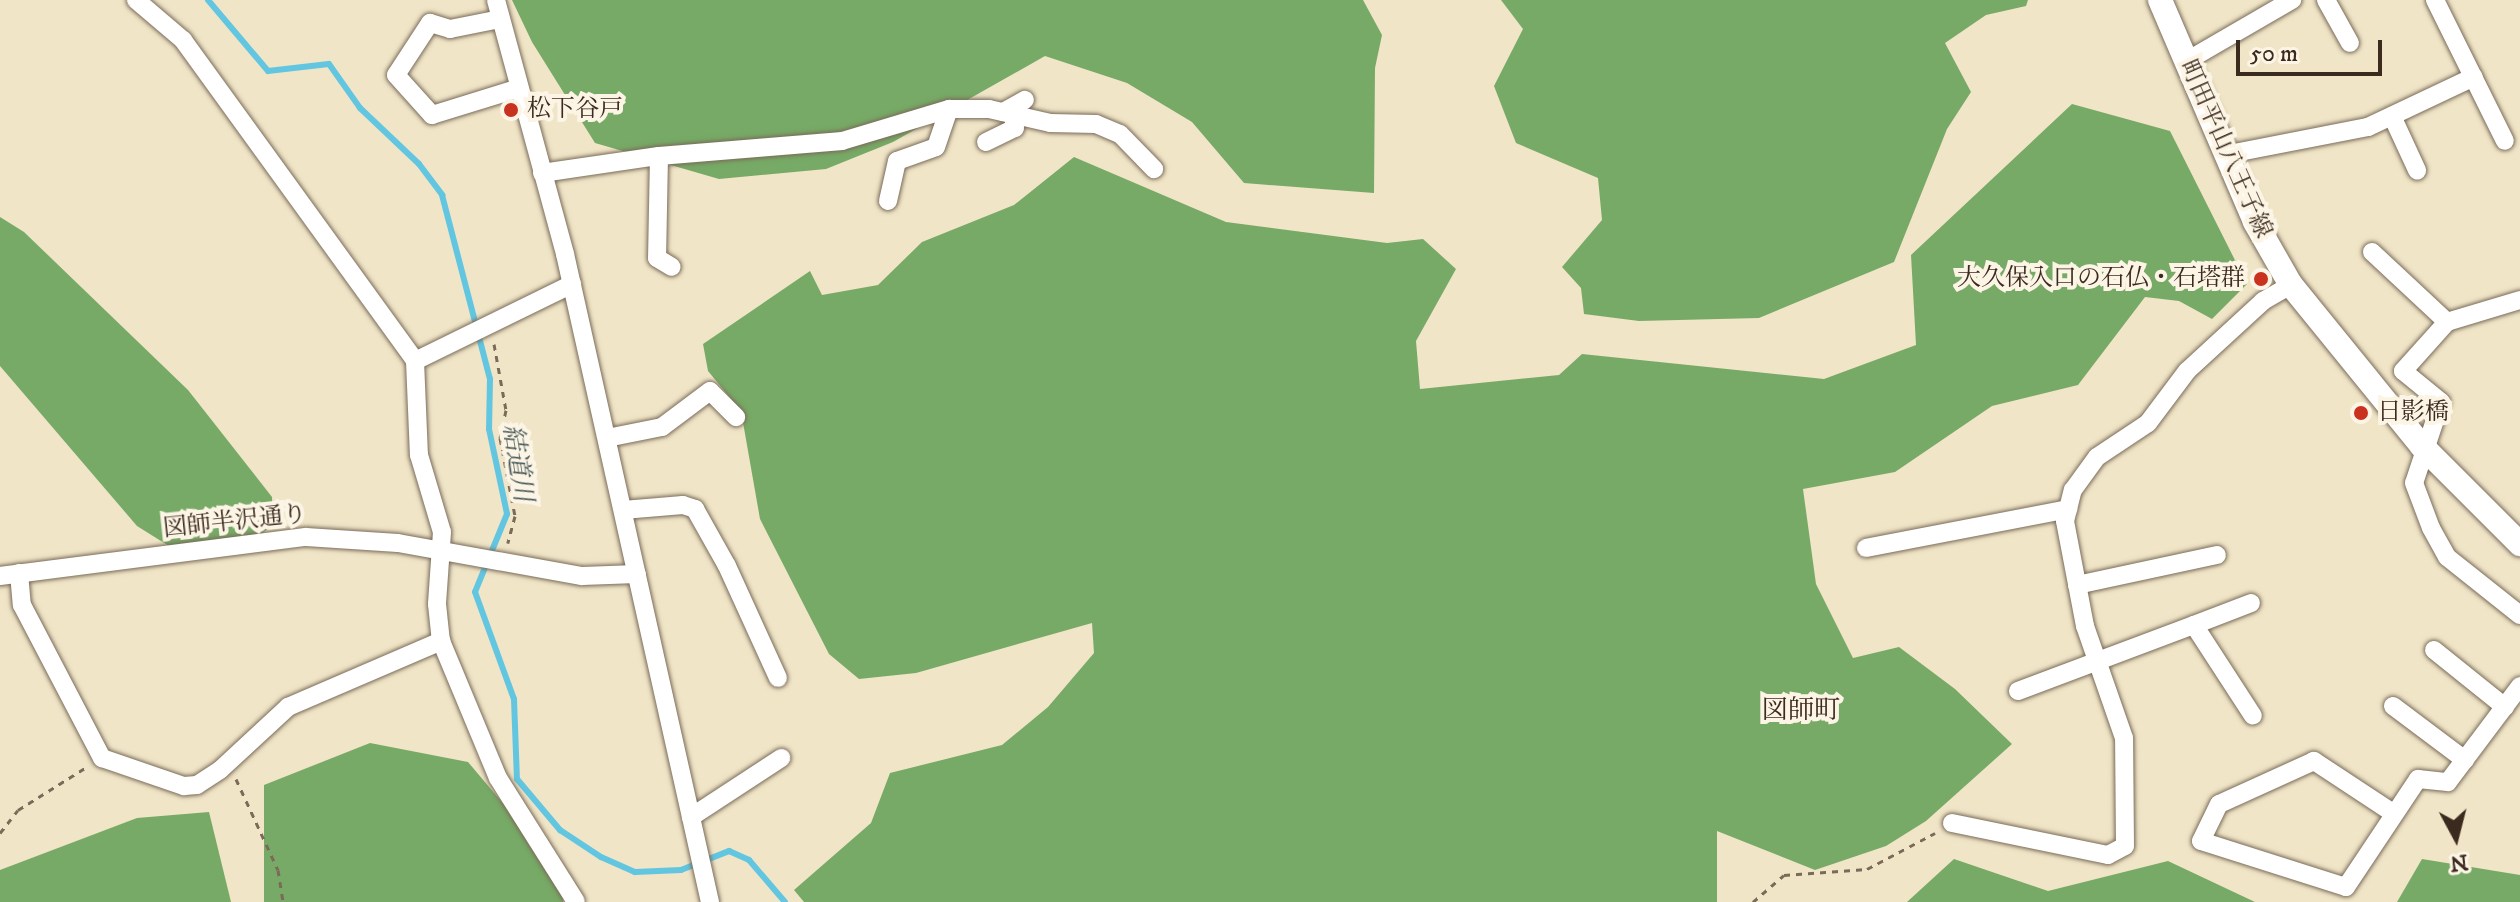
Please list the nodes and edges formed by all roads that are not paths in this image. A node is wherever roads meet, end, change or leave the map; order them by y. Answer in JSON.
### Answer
{"nodes":[{"id":1,"x":136,"y":0,"type":"edge"},
{"id":2,"x":496,"y":0,"type":"edge"},
{"id":3,"x":2160,"y":0,"type":"edge"},
{"id":4,"x":2292,"y":0,"type":"edge"},
{"id":5,"x":2326,"y":0,"type":"edge"},
{"id":6,"x":2435,"y":0,"type":"edge"},
{"id":7,"x":500,"y":19,"type":"junction"},
{"id":8,"x":2350,"y":43,"type":"dead end"},
{"id":9,"x":2185,"y":62,"type":"junction"},
{"id":10,"x":2474,"y":77,"type":"junction"},
{"id":11,"x":519,"y":88,"type":"junction"},
{"id":12,"x":949,"y":109,"type":"junction"},
{"id":13,"x":1014,"y":109,"type":"junction"},
{"id":14,"x":2392,"y":116,"type":"junction"},
{"id":15,"x":2505,"y":141,"type":"dead end"},
{"id":16,"x":986,"y":142,"type":"dead end"},
{"id":17,"x":2224,"y":155,"type":"junction"},
{"id":18,"x":659,"y":156,"type":"junction"},
{"id":19,"x":1154,"y":169,"type":"dead end"},
{"id":20,"x":2417,"y":170,"type":"dead end"},
{"id":21,"x":542,"y":173,"type":"junction"},
{"id":22,"x":888,"y":201,"type":"dead end"},
{"id":23,"x":2372,"y":252,"type":"dead end"},
{"id":24,"x":672,"y":267,"type":"dead end"},
{"id":25,"x":572,"y":284,"type":"junction"},
{"id":26,"x":2291,"y":285,"type":"junction"},
{"id":27,"x":2520,"y":300,"type":"edge"},
{"id":28,"x":2447,"y":322,"type":"junction"},
{"id":29,"x":415,"y":361,"type":"junction"},
{"id":30,"x":736,"y":417,"type":"dead end"},
{"id":31,"x":607,"y":438,"type":"junction"},
{"id":32,"x":2422,"y":446,"type":"junction"},
{"id":33,"x":2068,"y":509,"type":"junction"},
{"id":34,"x":623,"y":510,"type":"junction"},
{"id":35,"x":2520,"y":544,"type":"edge"},
{"id":36,"x":1866,"y":548,"type":"dead end"},
{"id":37,"x":441,"y":552,"type":"junction"},
{"id":38,"x":2217,"y":555,"type":"dead end"},
{"id":39,"x":9,"y":574,"type":"edge"},
{"id":40,"x":637,"y":574,"type":"junction"},
{"id":41,"x":2077,"y":585,"type":"junction"},
{"id":42,"x":2251,"y":603,"type":"dead end"},
{"id":43,"x":2520,"y":615,"type":"edge"},
{"id":44,"x":2194,"y":625,"type":"junction"},
{"id":45,"x":441,"y":641,"type":"junction"},
{"id":46,"x":2434,"y":650,"type":"dead end"},
{"id":47,"x":2098,"y":665,"type":"junction"},
{"id":48,"x":778,"y":678,"type":"dead end"},
{"id":49,"x":2520,"y":686,"type":"edge"},
{"id":50,"x":2018,"y":691,"type":"dead end"},
{"id":51,"x":2393,"y":706,"type":"dead end"},
{"id":52,"x":2505,"y":707,"type":"junction"},
{"id":53,"x":2253,"y":716,"type":"dead end"},
{"id":54,"x":781,"y":758,"type":"dead end"},
{"id":55,"x":2465,"y":760,"type":"junction"},
{"id":56,"x":2393,"y":813,"type":"junction"},
{"id":57,"x":691,"y":817,"type":"junction"},
{"id":58,"x":1952,"y":823,"type":"road end"},
{"id":59,"x":576,"y":902,"type":"edge"},
{"id":60,"x":710,"y":902,"type":"edge"}],
"edges":[{"from":1,"to":29,"type":"street"},
{"from":2,"to":7,"type":"street"},
{"from":3,"to":9,"type":"main road","name":"町田平山八王子線"},
{"from":4,"to":9,"type":"street"},
{"from":5,"to":8,"type":"street"},
{"from":6,"to":10,"type":"street"},
{"from":7,"to":11,"type":"street"},
{"from":7,"to":11,"type":"street"},
{"from":9,"to":17,"type":"main road","name":"町田平山八王子線"},
{"from":10,"to":14,"type":"street"},
{"from":10,"to":15,"type":"street"},
{"from":11,"to":21,"type":"street"},
{"from":12,"to":13,"type":"street"},
{"from":12,"to":18,"type":"street"},
{"from":12,"to":22,"type":"street"},
{"from":13,"to":16,"type":"street"},
{"from":13,"to":19,"type":"street"},
{"from":14,"to":17,"type":"street"},
{"from":14,"to":20,"type":"street"},
{"from":17,"to":26,"type":"main road","name":"町田平山八王子線"},
{"from":18,"to":21,"type":"street"},
{"from":18,"to":24,"type":"street"},
{"from":21,"to":25,"type":"street"},
{"from":23,"to":28,"type":"street"},
{"from":25,"to":29,"type":"street"},
{"from":25,"to":31,"type":"street"},
{"from":26,"to":32,"type":"main road","name":"町田平山八王子線"},
{"from":26,"to":33,"type":"street"},
{"from":27,"to":28,"type":"street"},
{"from":28,"to":32,"type":"street"},
{"from":29,"to":37,"type":"street"},
{"from":30,"to":31,"type":"street"},
{"from":31,"to":34,"type":"street"},
{"from":32,"to":35,"type":"main road","name":"町田平山八王子線"},
{"from":32,"to":43,"type":"street"},
{"from":33,"to":36,"type":"street"},
{"from":33,"to":41,"type":"street"},
{"from":34,"to":40,"type":"street"},
{"from":34,"to":48,"type":"street"},
{"from":37,"to":39,"type":"street","name":"図師半沢通り"},
{"from":37,"to":40,"type":"street","name":"図師半沢通り"},
{"from":37,"to":45,"type":"street"},
{"from":38,"to":41,"type":"street"},
{"from":39,"to":45,"type":"street"},
{"from":40,"to":57,"type":"street"},
{"from":41,"to":47,"type":"street"},
{"from":42,"to":44,"type":"street"},
{"from":44,"to":47,"type":"street"},
{"from":44,"to":53,"type":"street"},
{"from":45,"to":59,"type":"street"},
{"from":46,"to":52,"type":"street"},
{"from":47,"to":50,"type":"street"},
{"from":47,"to":58,"type":"street"},
{"from":49,"to":52,"type":"street"},
{"from":51,"to":55,"type":"street"},
{"from":52,"to":55,"type":"street"},
{"from":54,"to":57,"type":"street"},
{"from":55,"to":56,"type":"street"},
{"from":56,"to":56,"type":"street"},
{"from":57,"to":60,"type":"street"}]}
